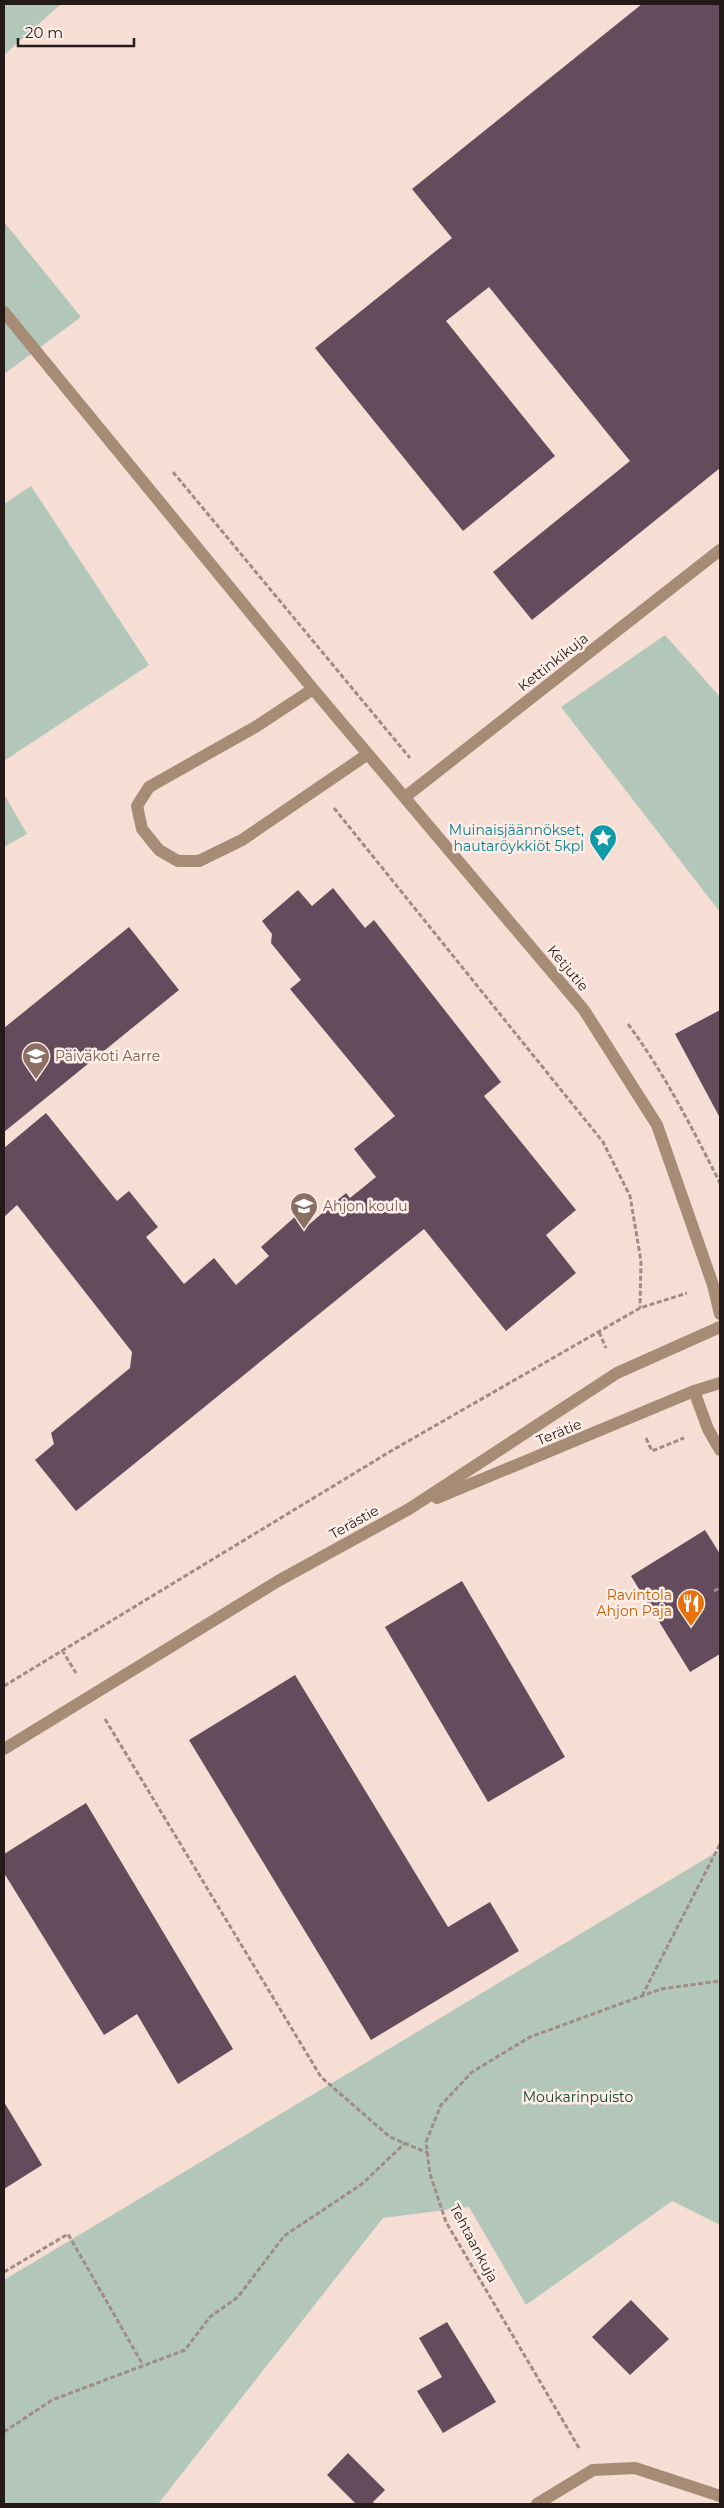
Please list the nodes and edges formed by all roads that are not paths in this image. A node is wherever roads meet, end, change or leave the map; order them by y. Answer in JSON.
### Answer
{"nodes":[{"id":1,"x":4,"y":312,"type":"edge"},
{"id":2,"x":720,"y":550,"type":"edge"},
{"id":3,"x":313,"y":689,"type":"junction"},
{"id":4,"x":368,"y":754,"type":"junction"},
{"id":5,"x":405,"y":797,"type":"junction"},
{"id":6,"x":720,"y":1314,"type":"edge"},
{"id":7,"x":720,"y":1327,"type":"edge"},
{"id":8,"x":720,"y":1383,"type":"edge"},
{"id":9,"x":694,"y":1391,"type":"junction"},
{"id":10,"x":720,"y":1450,"type":"edge"},
{"id":11,"x":409,"y":1509,"type":"junction"},
{"id":12,"x":4,"y":1749,"type":"edge"},
{"id":13,"x":720,"y":2496,"type":"edge"},
{"id":14,"x":537,"y":2504,"type":"edge"}],
"edges":[{"from":1,"to":3,"type":"street","name":"Ketjutie"},
{"from":2,"to":5,"type":"street","name":"Kettinkikuja"},
{"from":3,"to":4,"type":"street","name":"Ketjutie"},
{"from":3,"to":4,"type":"street"},
{"from":4,"to":5,"type":"street","name":"Ketjutie"},
{"from":5,"to":6,"type":"street","name":"Ketjutie"},
{"from":7,"to":11,"type":"street","name":"Terästie"},
{"from":8,"to":9,"type":"street","name":"Terätie"},
{"from":9,"to":10,"type":"street"},
{"from":9,"to":11,"type":"street","name":"Terätie"},
{"from":11,"to":12,"type":"street","name":"Terästie"},
{"from":13,"to":14,"type":"street"}]}
